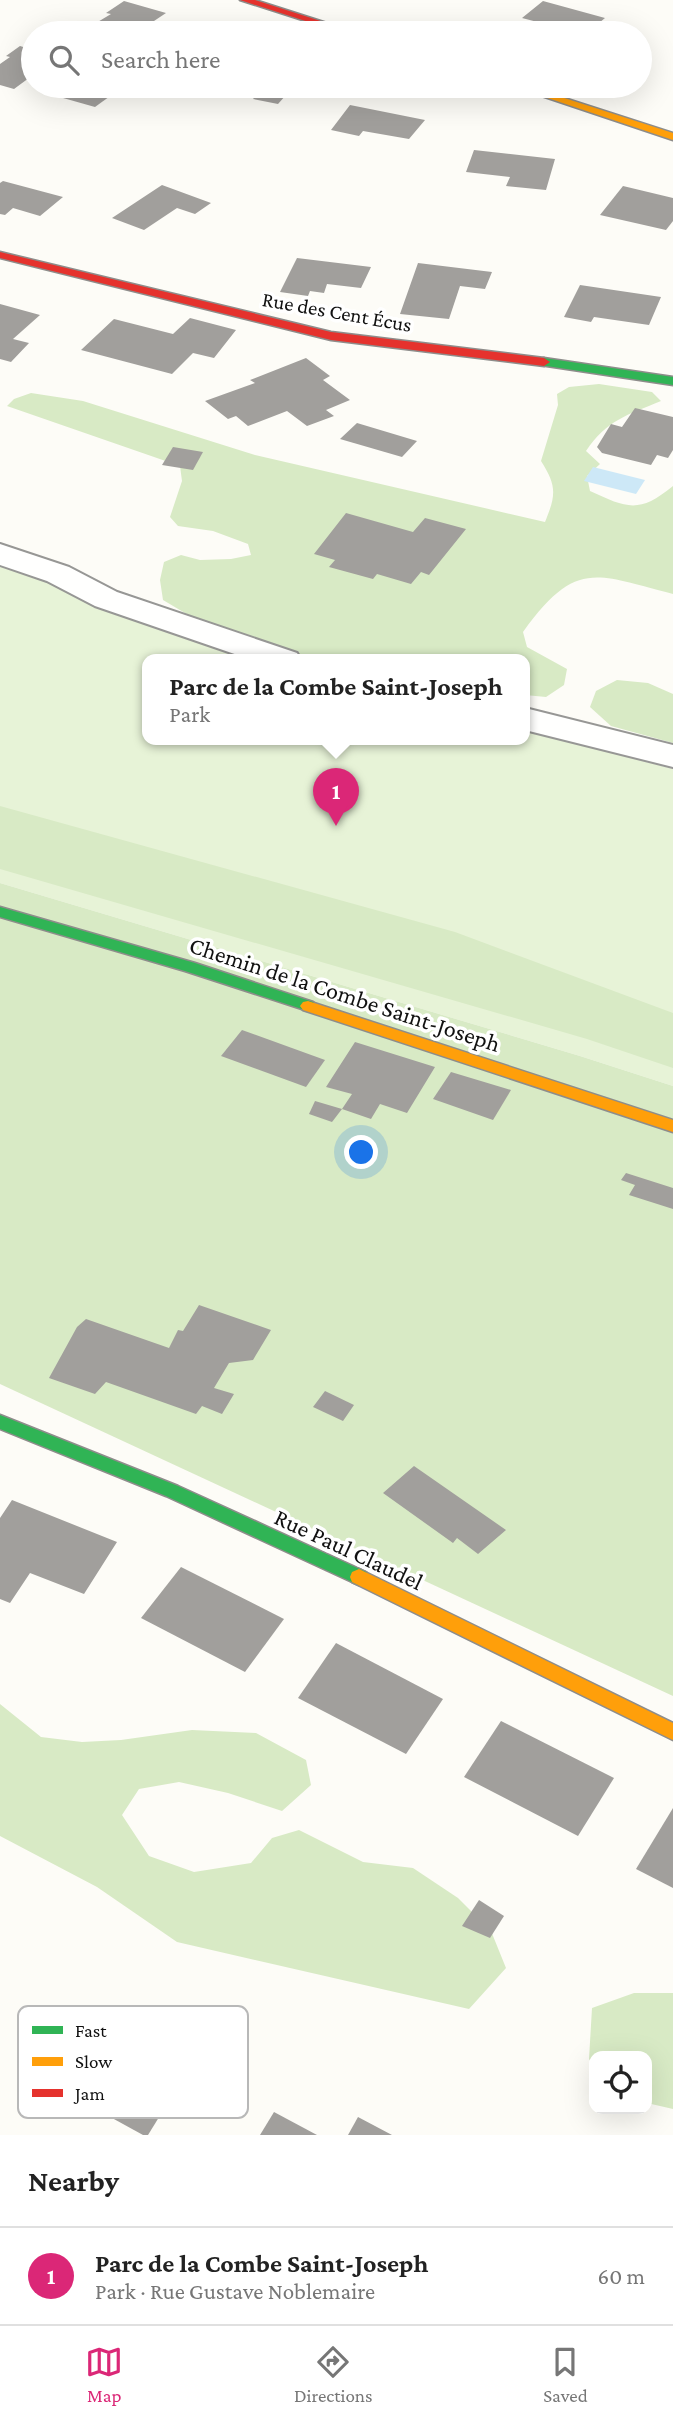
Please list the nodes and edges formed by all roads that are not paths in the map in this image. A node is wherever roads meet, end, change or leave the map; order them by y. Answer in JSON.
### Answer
{"nodes":[{"id":1,"x":245,"y":0,"type":"edge"},
{"id":2,"x":314,"y":21,"type":"edge"},
{"id":3,"x":554,"y":98,"type":"edge"},
{"id":4,"x":673,"y":137,"type":"edge"},
{"id":5,"x":0,"y":255,"type":"edge"},
{"id":6,"x":673,"y":381,"type":"edge"},
{"id":7,"x":0,"y":554,"type":"edge"},
{"id":8,"x":267,"y":654,"type":"edge"},
{"id":9,"x":530,"y":720,"type":"edge"},
{"id":10,"x":673,"y":756,"type":"edge"},
{"id":11,"x":0,"y":912,"type":"edge"},
{"id":12,"x":673,"y":1125,"type":"edge"},
{"id":13,"x":0,"y":1422,"type":"edge"},
{"id":14,"x":673,"y":1732,"type":"edge"}],
"edges":[{"from":1,"to":2,"type":"street"},
{"from":3,"to":4,"type":"street"},
{"from":5,"to":6,"type":"street","name":"Rue des Cent Écus"},
{"from":7,"to":8,"type":"street"},
{"from":9,"to":10,"type":"street"},
{"from":11,"to":12,"type":"street","name":"Chemin de la Combe Saint-Joseph"},
{"from":13,"to":14,"type":"street","name":"Rue Paul Claudel"}]}
